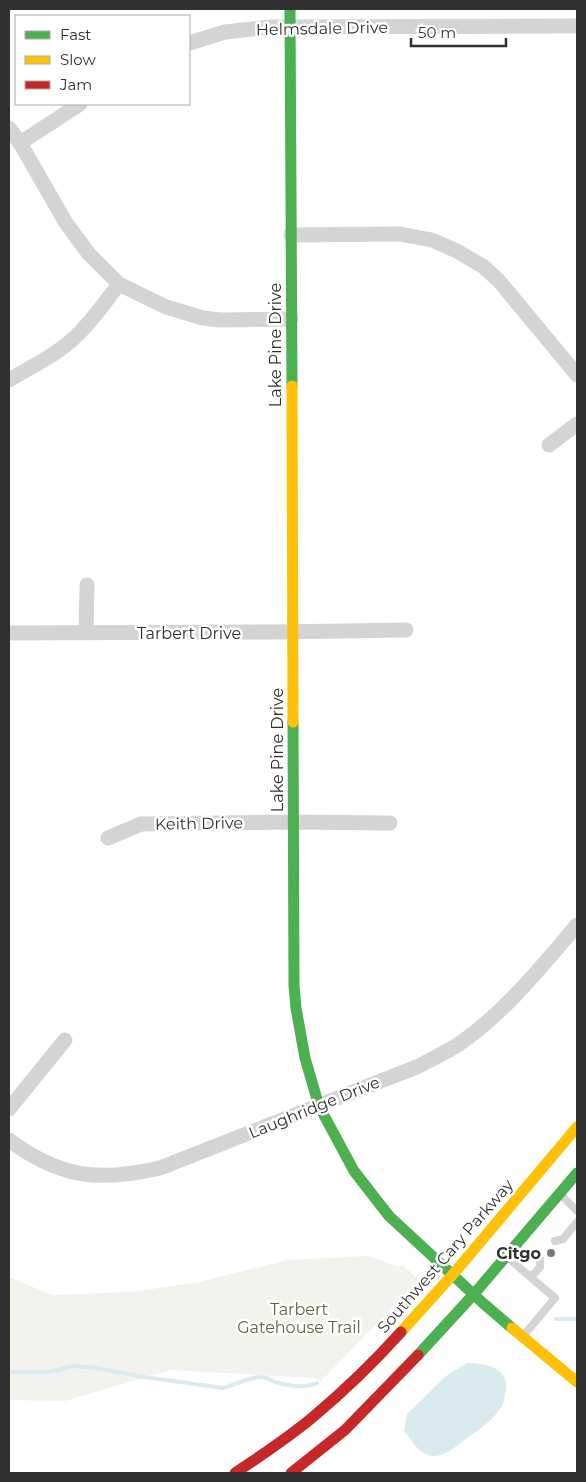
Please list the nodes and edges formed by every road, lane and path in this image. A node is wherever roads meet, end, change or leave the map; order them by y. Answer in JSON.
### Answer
{"nodes":[{"id":1,"x":290,"y":9,"type":"edge"},
{"id":2,"x":577,"y":26,"type":"edge"},
{"id":3,"x":290,"y":27,"type":"junction"},
{"id":4,"x":190,"y":43,"type":"edge"},
{"id":5,"x":78,"y":105,"type":"edge"},
{"id":6,"x":9,"y":128,"type":"edge"},
{"id":7,"x":20,"y":143,"type":"junction"},
{"id":8,"x":291,"y":235,"type":"junction"},
{"id":9,"x":119,"y":284,"type":"junction"},
{"id":10,"x":291,"y":318,"type":"junction"},
{"id":11,"x":577,"y":375,"type":"edge"},
{"id":12,"x":9,"y":380,"type":"edge"},
{"id":13,"x":577,"y":424,"type":"edge"},
{"id":14,"x":549,"y":445,"type":"dead end"},
{"id":15,"x":87,"y":585,"type":"dead end"},
{"id":16,"x":406,"y":630,"type":"dead end"},
{"id":17,"x":293,"y":632,"type":"junction"},
{"id":18,"x":9,"y":633,"type":"edge"},
{"id":19,"x":86,"y":633,"type":"junction"},
{"id":20,"x":293,"y":822,"type":"junction"},
{"id":21,"x":390,"y":823,"type":"dead end"},
{"id":22,"x":108,"y":838,"type":"dead end"},
{"id":23,"x":577,"y":925,"type":"edge"},
{"id":24,"x":65,"y":1040,"type":"dead end"},
{"id":25,"x":319,"y":1106,"type":"junction"},
{"id":26,"x":9,"y":1109,"type":"edge"},
{"id":27,"x":577,"y":1127,"type":"edge"},
{"id":28,"x":9,"y":1140,"type":"edge"},
{"id":29,"x":577,"y":1173,"type":"edge"},
{"id":30,"x":560,"y":1194,"type":"junction"},
{"id":31,"x":577,"y":1211,"type":"edge"},
{"id":32,"x":577,"y":1222,"type":"edge"},
{"id":33,"x":560,"y":1242,"type":"dead end"},
{"id":34,"x":506,"y":1256,"type":"junction"},
{"id":35,"x":542,"y":1263,"type":"dead end"},
{"id":36,"x":452,"y":1276,"type":"junction"},
{"id":37,"x":531,"y":1277,"type":"junction"},
{"id":38,"x":474,"y":1294,"type":"junction"},
{"id":39,"x":523,"y":1336,"type":"junction"},
{"id":40,"x":577,"y":1382,"type":"edge"},
{"id":41,"x":236,"y":1473,"type":"edge"},
{"id":42,"x":291,"y":1473,"type":"edge"}],
"edges":[{"from":1,"to":3,"type":"street","name":"Lake Pine Drive"},
{"from":2,"to":3,"type":"street","name":"Helmsdale Drive"},
{"from":3,"to":4,"type":"street","name":"Helmsdale Drive"},
{"from":3,"to":8,"type":"street","name":"Lake Pine Drive"},
{"from":5,"to":7,"type":"street"},
{"from":6,"to":7,"type":"street"},
{"from":7,"to":9,"type":"street"},
{"from":8,"to":10,"type":"street","name":"Lake Pine Drive"},
{"from":8,"to":11,"type":"street"},
{"from":9,"to":10,"type":"street"},
{"from":9,"to":12,"type":"street"},
{"from":10,"to":17,"type":"street","name":"Lake Pine Drive"},
{"from":13,"to":14,"type":"street"},
{"from":15,"to":19,"type":"street"},
{"from":16,"to":17,"type":"street","name":"Tarbert Drive"},
{"from":17,"to":19,"type":"street","name":"Tarbert Drive"},
{"from":17,"to":20,"type":"street","name":"Lake Pine Drive"},
{"from":18,"to":19,"type":"street","name":"Tarbert Drive"},
{"from":20,"to":21,"type":"street","name":"Keith Drive"},
{"from":20,"to":22,"type":"street","name":"Keith Drive"},
{"from":20,"to":25,"type":"street","name":"Lake Pine Drive"},
{"from":23,"to":25,"type":"street","name":"Laughridge Drive"},
{"from":24,"to":26,"type":"street"},
{"from":25,"to":28,"type":"street","name":"Laughridge Drive"},
{"from":25,"to":36,"type":"street","name":"Lake Pine Drive"},
{"from":27,"to":36,"type":"street","name":"Southwest Cary Parkway"},
{"from":29,"to":30,"type":"street"},
{"from":30,"to":31,"type":"lane"},
{"from":30,"to":34,"type":"street"},
{"from":32,"to":33,"type":"lane"},
{"from":34,"to":37,"type":"lane"},
{"from":34,"to":38,"type":"street"},
{"from":35,"to":37,"type":"lane"},
{"from":36,"to":38,"type":"street","name":"Lake Pine Drive"},
{"from":36,"to":41,"type":"street","name":"Southwest Cary Parkway"},
{"from":37,"to":39,"type":"lane"},
{"from":38,"to":39,"type":"street","name":"Lake Pine Drive"},
{"from":38,"to":42,"type":"street"},
{"from":39,"to":40,"type":"street","name":"Lake Pine Drive"}]}
